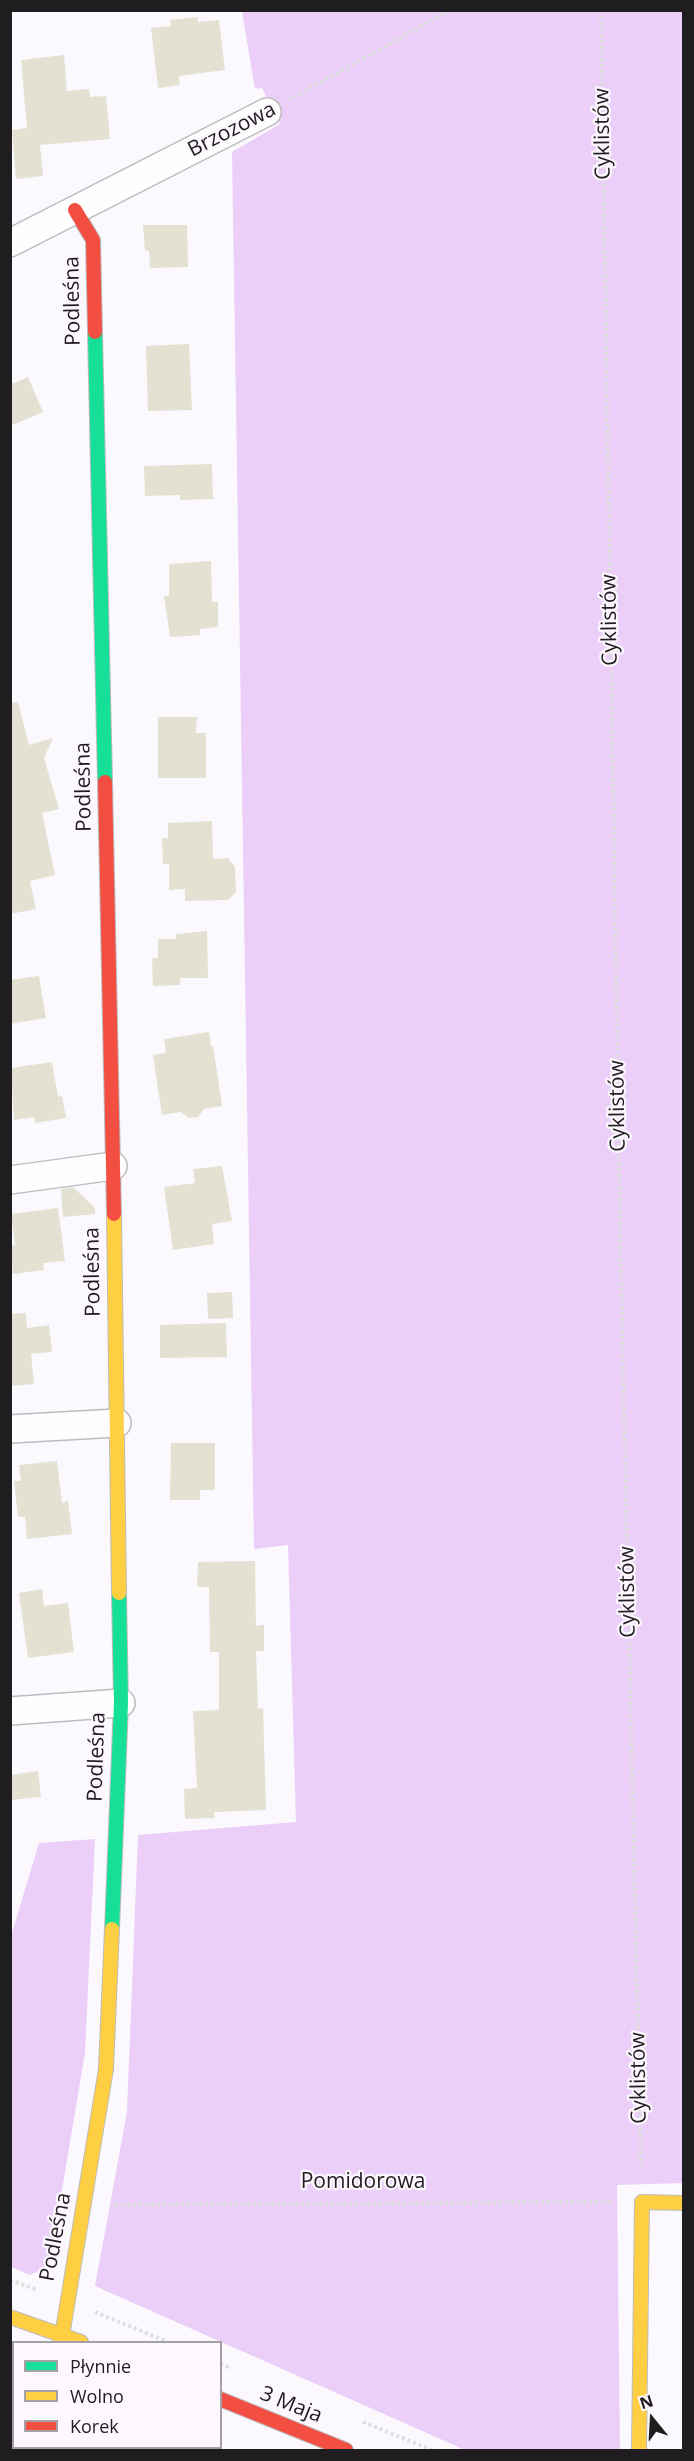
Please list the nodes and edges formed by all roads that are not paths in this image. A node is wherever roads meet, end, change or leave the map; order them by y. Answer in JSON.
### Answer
{"nodes":[{"id":1,"x":267,"y":112,"type":"road end"},
{"id":2,"x":75,"y":210,"type":"junction"},
{"id":3,"x":10,"y":243,"type":"edge"},
{"id":4,"x":112,"y":1166,"type":"junction"},
{"id":5,"x":10,"y":1180,"type":"edge"},
{"id":6,"x":117,"y":1423,"type":"junction"},
{"id":7,"x":10,"y":1429,"type":"edge"},
{"id":8,"x":121,"y":1703,"type":"junction"},
{"id":9,"x":10,"y":1711,"type":"edge"},
{"id":10,"x":684,"y":2203,"type":"edge"},
{"id":11,"x":10,"y":2317,"type":"edge"},
{"id":12,"x":63,"y":2339,"type":"edge"},
{"id":13,"x":222,"y":2400,"type":"edge"},
{"id":14,"x":346,"y":2451,"type":"edge"},
{"id":15,"x":639,"y":2451,"type":"edge"}],
"edges":[{"from":1,"to":2,"type":"street","name":"Brzozowa"},
{"from":2,"to":3,"type":"street","name":"Brzozowa"},
{"from":2,"to":4,"type":"street","name":"Podleśna"},
{"from":4,"to":5,"type":"street"},
{"from":4,"to":6,"type":"street","name":"Podleśna"},
{"from":6,"to":7,"type":"street"},
{"from":6,"to":8,"type":"street","name":"Podleśna"},
{"from":8,"to":9,"type":"street"},
{"from":8,"to":12,"type":"street","name":"Podleśna"},
{"from":10,"to":15,"type":"street"},
{"from":11,"to":12,"type":"street"},
{"from":13,"to":14,"type":"street","name":"3 Maja"}]}
